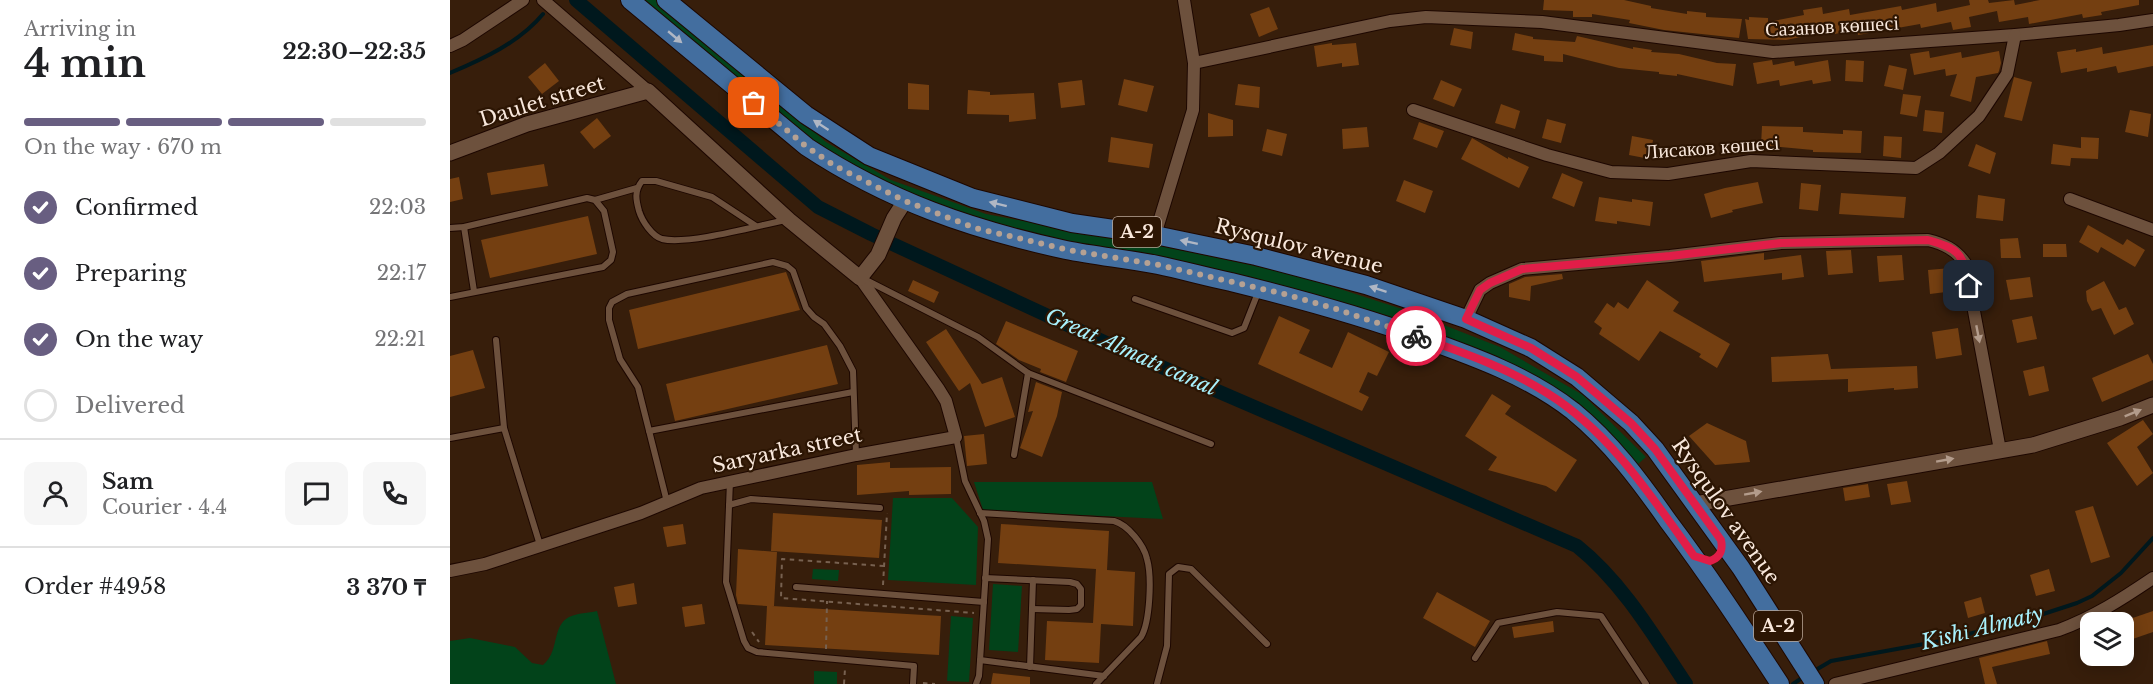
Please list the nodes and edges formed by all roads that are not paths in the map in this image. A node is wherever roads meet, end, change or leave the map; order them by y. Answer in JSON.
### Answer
{"nodes":[{"id":1,"x":523,"y":0,"type":"edge"},
{"id":2,"x":543,"y":0,"type":"edge"},
{"id":3,"x":630,"y":0,"type":"edge"},
{"id":4,"x":666,"y":0,"type":"edge"},
{"id":5,"x":681,"y":0,"type":"edge"},
{"id":6,"x":1184,"y":0,"type":"edge"},
{"id":7,"x":686,"y":18,"type":"junction"},
{"id":8,"x":2153,"y":20,"type":"edge"},
{"id":9,"x":2015,"y":35,"type":"junction"},
{"id":10,"x":450,"y":46,"type":"edge"},
{"id":11,"x":1194,"y":63,"type":"junction"},
{"id":12,"x":648,"y":91,"type":"junction"},
{"id":13,"x":1413,"y":110,"type":"dead end"},
{"id":14,"x":450,"y":153,"type":"edge"},
{"id":15,"x":637,"y":188,"type":"junction"},
{"id":16,"x":595,"y":200,"type":"junction"},
{"id":17,"x":2070,"y":200,"type":"dead end"},
{"id":18,"x":905,"y":201,"type":"junction"},
{"id":19,"x":789,"y":220,"type":"junction"},
{"id":20,"x":756,"y":226,"type":"junction"},
{"id":21,"x":464,"y":227,"type":"junction"},
{"id":22,"x":450,"y":228,"type":"edge"},
{"id":23,"x":2153,"y":230,"type":"edge"},
{"id":24,"x":1155,"y":235,"type":"junction"},
{"id":25,"x":860,"y":278,"type":"junction"},
{"id":26,"x":1260,"y":289,"type":"junction"},
{"id":27,"x":474,"y":291,"type":"junction"},
{"id":28,"x":450,"y":297,"type":"edge"},
{"id":29,"x":1135,"y":299,"type":"dead end"},
{"id":30,"x":1466,"y":319,"type":"junction"},
{"id":31,"x":496,"y":340,"type":"dead end"},
{"id":32,"x":1028,"y":373,"type":"junction"},
{"id":33,"x":853,"y":392,"type":"junction"},
{"id":34,"x":2153,"y":405,"type":"edge"},
{"id":35,"x":504,"y":428,"type":"junction"},
{"id":36,"x":650,"y":431,"type":"junction"},
{"id":37,"x":956,"y":437,"type":"junction"},
{"id":38,"x":450,"y":438,"type":"edge"},
{"id":39,"x":1211,"y":444,"type":"dead end"},
{"id":40,"x":2000,"y":450,"type":"junction"},
{"id":41,"x":856,"y":455,"type":"junction"},
{"id":42,"x":1014,"y":455,"type":"dead end"},
{"id":43,"x":730,"y":481,"type":"junction"},
{"id":44,"x":667,"y":502,"type":"junction"},
{"id":45,"x":1695,"y":504,"type":"junction"},
{"id":46,"x":729,"y":505,"type":"junction"},
{"id":47,"x":880,"y":508,"type":"road end"},
{"id":48,"x":980,"y":513,"type":"junction"},
{"id":49,"x":1721,"y":540,"type":"junction"},
{"id":50,"x":540,"y":546,"type":"junction"},
{"id":51,"x":1694,"y":556,"type":"junction"},
{"id":52,"x":450,"y":571,"type":"edge"},
{"id":53,"x":986,"y":578,"type":"junction"},
{"id":54,"x":2153,"y":578,"type":"edge"},
{"id":55,"x":1034,"y":580,"type":"junction"},
{"id":56,"x":796,"y":587,"type":"dead end"},
{"id":57,"x":984,"y":602,"type":"junction"},
{"id":58,"x":1032,"y":609,"type":"junction"},
{"id":59,"x":1267,"y":644,"type":"dead end"},
{"id":60,"x":1475,"y":658,"type":"dead end"},
{"id":61,"x":980,"y":660,"type":"junction"},
{"id":62,"x":1030,"y":667,"type":"junction"},
{"id":63,"x":1104,"y":676,"type":"junction"},
{"id":64,"x":913,"y":684,"type":"edge"},
{"id":65,"x":976,"y":684,"type":"edge"},
{"id":66,"x":1096,"y":684,"type":"edge"},
{"id":67,"x":1157,"y":684,"type":"edge"},
{"id":68,"x":1646,"y":684,"type":"edge"},
{"id":69,"x":1780,"y":684,"type":"edge"},
{"id":70,"x":1815,"y":684,"type":"edge"},
{"id":71,"x":1835,"y":684,"type":"edge"}],
"edges":[{"from":1,"to":10,"type":"street"},
{"from":2,"to":12,"type":"street"},
{"from":3,"to":18,"type":"main road","number":"A-2","one_way":true},
{"from":4,"to":7,"type":"main road","name":"Rysqulov avenue","number":"A-2"},
{"from":5,"to":7,"type":"street"},
{"from":6,"to":11,"type":"street"},
{"from":24,"to":7,"type":"main road","name":"Rysqulov avenue","number":"A-2","one_way":true},
{"from":8,"to":9,"type":"street","name":"Сазанов көшесі"},
{"from":9,"to":11,"type":"street","name":"Сазанов көшесі"},
{"from":9,"to":13,"type":"street","name":"Лисаков көшесі"},
{"from":11,"to":24,"type":"street"},
{"from":12,"to":14,"type":"street","name":"Daulet street"},
{"from":12,"to":19,"type":"street"},
{"from":15,"to":16,"type":"lane"},
{"from":15,"to":20,"type":"lane"},
{"from":15,"to":20,"type":"lane"},
{"from":16,"to":21,"type":"lane"},
{"from":16,"to":27,"type":"lane"},
{"from":17,"to":23,"type":"street"},
{"from":18,"to":25,"type":"street"},
{"from":18,"to":26,"type":"main road","number":"A-2"},
{"from":19,"to":20,"type":"lane"},
{"from":19,"to":25,"type":"street"},
{"from":21,"to":22,"type":"lane"},
{"from":21,"to":27,"type":"lane"},
{"from":30,"to":24,"type":"main road","name":"Rysqulov avenue","number":"A-2","one_way":true},
{"from":25,"to":32,"type":"lane"},
{"from":25,"to":37,"type":"street"},
{"from":26,"to":29,"type":"lane"},
{"from":26,"to":51,"type":"main road","number":"A-2"},
{"from":27,"to":28,"type":"lane"},
{"from":30,"to":40,"type":"street","one_way":true},
{"from":30,"to":45,"type":"main road","name":"Rysqulov avenue","number":"A-2"},
{"from":31,"to":35,"type":"lane"},
{"from":32,"to":39,"type":"lane"},
{"from":32,"to":42,"type":"lane"},
{"from":33,"to":36,"type":"lane"},
{"from":33,"to":36,"type":"lane"},
{"from":33,"to":41,"type":"lane"},
{"from":40,"to":34,"type":"street","one_way":true},
{"from":35,"to":38,"type":"lane"},
{"from":35,"to":50,"type":"lane"},
{"from":36,"to":44,"type":"lane"},
{"from":37,"to":41,"type":"street","name":"Saryarka street"},
{"from":37,"to":48,"type":"lane"},
{"from":45,"to":40,"type":"street","one_way":true},
{"from":41,"to":43,"type":"street","name":"Saryarka street"},
{"from":43,"to":44,"type":"street","name":"Saryarka street"},
{"from":43,"to":46,"type":"lane"},
{"from":44,"to":50,"type":"street","name":"Saryarka street"},
{"from":45,"to":49,"type":"main road","name":"Rysqulov avenue","number":"A-2"},
{"from":46,"to":47,"type":"lane"},
{"from":46,"to":64,"type":"lane"},
{"from":48,"to":53,"type":"lane"},
{"from":48,"to":63,"type":"lane"},
{"from":49,"to":51,"type":"main road"},
{"from":49,"to":70,"type":"main road","name":"Rysqulov avenue","number":"A-2"},
{"from":50,"to":52,"type":"street","name":"Saryarka street"},
{"from":51,"to":69,"type":"main road","number":"A-2"},
{"from":53,"to":55,"type":"lane"},
{"from":53,"to":57,"type":"lane"},
{"from":54,"to":71,"type":"street"},
{"from":55,"to":58,"type":"lane"},
{"from":55,"to":58,"type":"lane"},
{"from":56,"to":57,"type":"lane"},
{"from":57,"to":61,"type":"lane"},
{"from":58,"to":62,"type":"lane"},
{"from":59,"to":67,"type":"lane"},
{"from":60,"to":68,"type":"lane"},
{"from":61,"to":62,"type":"lane"},
{"from":61,"to":65,"type":"lane"},
{"from":62,"to":63,"type":"lane"},
{"from":63,"to":66,"type":"lane"}]}
